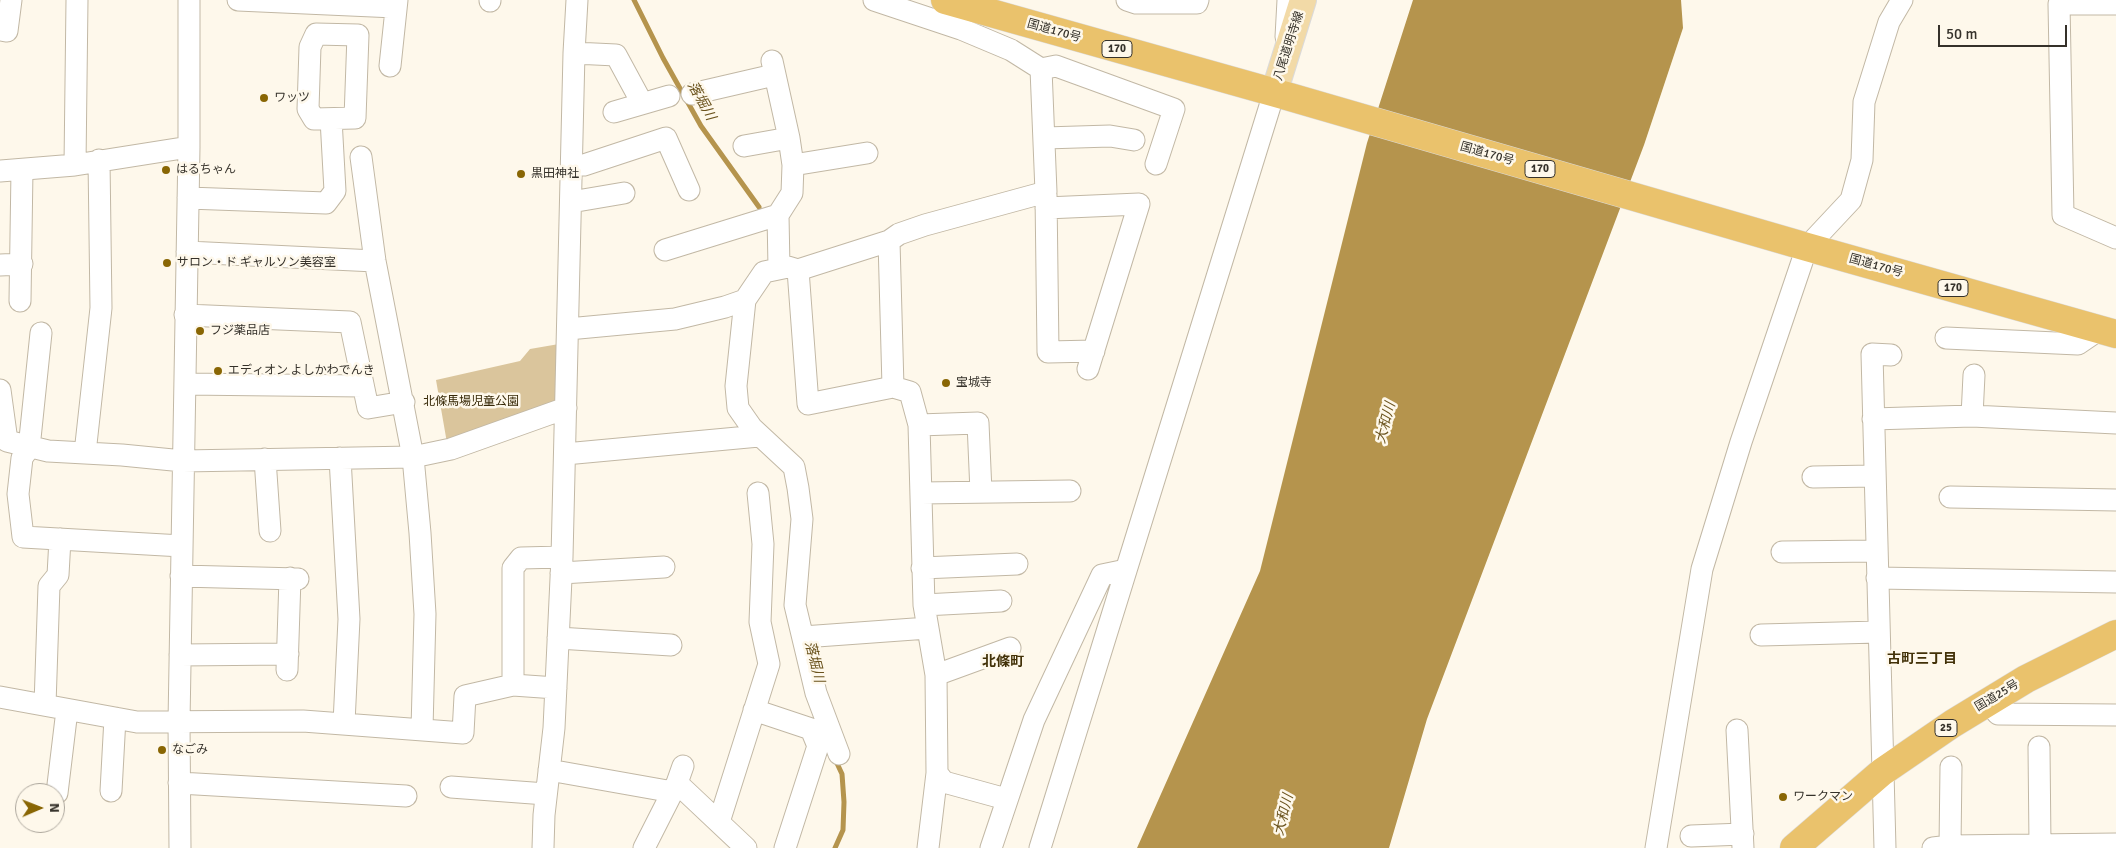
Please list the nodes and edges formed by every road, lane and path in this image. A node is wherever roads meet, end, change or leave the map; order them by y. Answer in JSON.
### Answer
{"nodes":[{"id":1,"x":11,"y":0,"type":"edge"},
{"id":2,"x":77,"y":0,"type":"edge"},
{"id":3,"x":189,"y":0,"type":"edge"},
{"id":4,"x":238,"y":0,"type":"edge"},
{"id":5,"x":577,"y":0,"type":"edge"},
{"id":6,"x":874,"y":0,"type":"edge"},
{"id":7,"x":945,"y":0,"type":"edge"},
{"id":8,"x":1198,"y":0,"type":"edge"},
{"id":9,"x":1288,"y":0,"type":"edge"},
{"id":10,"x":1303,"y":0,"type":"edge"},
{"id":11,"x":1902,"y":0,"type":"edge"},
{"id":12,"x":1130,"y":1,"type":"edge"},
{"id":13,"x":396,"y":4,"type":"edge"},
{"id":14,"x":2116,"y":4,"type":"edge"},
{"id":15,"x":0,"y":30,"type":"edge"},
{"id":16,"x":574,"y":53,"type":"junction"},
{"id":17,"x":1285,"y":57,"type":"junction"},
{"id":18,"x":390,"y":66,"type":"dead end"},
{"id":19,"x":1041,"y":69,"type":"junction"},
{"id":20,"x":692,"y":94,"type":"dead end"},
{"id":21,"x":1282,"y":95,"type":"junction"},
{"id":22,"x":669,"y":96,"type":"dead end"},
{"id":23,"x":642,"y":103,"type":"junction"},
{"id":24,"x":614,"y":112,"type":"dead end"},
{"id":25,"x":331,"y":119,"type":"dead end"},
{"id":26,"x":789,"y":138,"type":"junction"},
{"id":27,"x":1045,"y":138,"type":"junction"},
{"id":28,"x":1134,"y":140,"type":"dead end"},
{"id":29,"x":744,"y":146,"type":"dead end"},
{"id":30,"x":189,"y":147,"type":"junction"},
{"id":31,"x":867,"y":153,"type":"dead end"},
{"id":32,"x":361,"y":157,"type":"dead end"},
{"id":33,"x":99,"y":160,"type":"junction"},
{"id":34,"x":572,"y":164,"type":"junction"},
{"id":35,"x":1156,"y":164,"type":"dead end"},
{"id":36,"x":76,"y":165,"type":"junction"},
{"id":37,"x":793,"y":165,"type":"junction"},
{"id":38,"x":0,"y":170,"type":"edge"},
{"id":39,"x":22,"y":170,"type":"junction"},
{"id":40,"x":689,"y":190,"type":"dead end"},
{"id":41,"x":624,"y":193,"type":"dead end"},
{"id":42,"x":188,"y":198,"type":"junction"},
{"id":43,"x":1046,"y":200,"type":"junction"},
{"id":44,"x":571,"y":202,"type":"junction"},
{"id":45,"x":778,"y":215,"type":"junction"},
{"id":46,"x":2116,"y":238,"type":"edge"},
{"id":47,"x":890,"y":241,"type":"junction"},
{"id":48,"x":1798,"y":244,"type":"junction"},
{"id":49,"x":665,"y":250,"type":"dead end"},
{"id":50,"x":187,"y":252,"type":"junction"},
{"id":51,"x":375,"y":261,"type":"junction"},
{"id":52,"x":22,"y":264,"type":"junction"},
{"id":53,"x":0,"y":265,"type":"edge"},
{"id":54,"x":788,"y":269,"type":"junction"},
{"id":55,"x":745,"y":300,"type":"junction"},
{"id":56,"x":20,"y":301,"type":"dead end"},
{"id":57,"x":186,"y":315,"type":"junction"},
{"id":58,"x":568,"y":329,"type":"junction"},
{"id":59,"x":2108,"y":331,"type":"edge"},
{"id":60,"x":40,"y":333,"type":"dead end"},
{"id":61,"x":1946,"y":338,"type":"dead end"},
{"id":62,"x":1891,"y":355,"type":"dead end"},
{"id":63,"x":1974,"y":375,"type":"dead end"},
{"id":64,"x":185,"y":384,"type":"junction"},
{"id":65,"x":363,"y":386,"type":"junction"},
{"id":66,"x":894,"y":386,"type":"junction"},
{"id":67,"x":0,"y":390,"type":"edge"},
{"id":68,"x":404,"y":402,"type":"junction"},
{"id":69,"x":566,"y":408,"type":"junction"},
{"id":70,"x":1972,"y":416,"type":"junction"},
{"id":71,"x":1873,"y":419,"type":"junction"},
{"id":72,"x":2116,"y":423,"type":"edge"},
{"id":73,"x":919,"y":425,"type":"junction"},
{"id":74,"x":759,"y":436,"type":"junction"},
{"id":75,"x":29,"y":448,"type":"junction"},
{"id":76,"x":85,"y":453,"type":"junction"},
{"id":77,"x":565,"y":454,"type":"junction"},
{"id":78,"x":413,"y":457,"type":"junction"},
{"id":79,"x":340,"y":458,"type":"junction"},
{"id":80,"x":265,"y":460,"type":"junction"},
{"id":81,"x":183,"y":461,"type":"junction"},
{"id":82,"x":1874,"y":476,"type":"junction"},
{"id":83,"x":1813,"y":477,"type":"dead end"},
{"id":84,"x":1070,"y":491,"type":"dead end"},
{"id":85,"x":981,"y":492,"type":"junction"},
{"id":86,"x":758,"y":493,"type":"dead end"},
{"id":87,"x":921,"y":493,"type":"junction"},
{"id":88,"x":1950,"y":497,"type":"dead end"},
{"id":89,"x":2116,"y":500,"type":"edge"},
{"id":90,"x":270,"y":531,"type":"dead end"},
{"id":91,"x":60,"y":539,"type":"junction"},
{"id":92,"x":182,"y":546,"type":"junction"},
{"id":93,"x":1876,"y":551,"type":"junction"},
{"id":94,"x":1782,"y":552,"type":"dead end"},
{"id":95,"x":1017,"y":564,"type":"dead end"},
{"id":96,"x":562,"y":565,"type":"junction"},
{"id":97,"x":664,"y":567,"type":"dead end"},
{"id":98,"x":922,"y":568,"type":"junction"},
{"id":99,"x":1126,"y":570,"type":"junction"},
{"id":100,"x":181,"y":576,"type":"junction"},
{"id":101,"x":1877,"y":578,"type":"junction"},
{"id":102,"x":2116,"y":582,"type":"edge"},
{"id":103,"x":1001,"y":601,"type":"dead end"},
{"id":104,"x":924,"y":605,"type":"junction"},
{"id":105,"x":928,"y":628,"type":"junction"},
{"id":106,"x":1878,"y":632,"type":"junction"},
{"id":107,"x":2116,"y":634,"type":"edge"},
{"id":108,"x":1761,"y":635,"type":"dead end"},
{"id":109,"x":803,"y":637,"type":"junction"},
{"id":110,"x":558,"y":638,"type":"junction"},
{"id":111,"x":671,"y":645,"type":"dead end"},
{"id":112,"x":1010,"y":648,"type":"dead end"},
{"id":113,"x":180,"y":655,"type":"junction"},
{"id":114,"x":936,"y":674,"type":"junction"},
{"id":115,"x":513,"y":685,"type":"junction"},
{"id":116,"x":556,"y":688,"type":"junction"},
{"id":117,"x":1,"y":701,"type":"edge"},
{"id":118,"x":1988,"y":702,"type":"junction"},
{"id":119,"x":45,"y":704,"type":"junction"},
{"id":120,"x":68,"y":710,"type":"junction"},
{"id":121,"x":754,"y":710,"type":"junction"},
{"id":122,"x":2116,"y":715,"type":"edge"},
{"id":123,"x":115,"y":718,"type":"junction"},
{"id":124,"x":179,"y":722,"type":"junction"},
{"id":125,"x":344,"y":723,"type":"junction"},
{"id":126,"x":422,"y":729,"type":"junction"},
{"id":127,"x":1737,"y":730,"type":"dead end"},
{"id":128,"x":2039,"y":747,"type":"dead end"},
{"id":129,"x":839,"y":754,"type":"dead end"},
{"id":130,"x":1951,"y":767,"type":"dead end"},
{"id":131,"x":549,"y":770,"type":"junction"},
{"id":132,"x":1882,"y":772,"type":"junction"},
{"id":133,"x":937,"y":773,"type":"junction"},
{"id":134,"x":678,"y":780,"type":"junction"},
{"id":135,"x":58,"y":783,"type":"edge"},
{"id":136,"x":179,"y":783,"type":"junction"},
{"id":137,"x":451,"y":787,"type":"dead end"},
{"id":138,"x":111,"y":791,"type":"dead end"},
{"id":139,"x":546,"y":794,"type":"junction"},
{"id":140,"x":406,"y":796,"type":"dead end"},
{"id":141,"x":1006,"y":799,"type":"junction"},
{"id":142,"x":719,"y":822,"type":"junction"},
{"id":143,"x":1691,"y":836,"type":"dead end"},
{"id":144,"x":1743,"y":841,"type":"edge"},
{"id":145,"x":2116,"y":844,"type":"edge"},
{"id":146,"x":650,"y":845,"type":"edge"},
{"id":147,"x":2040,"y":845,"type":"junction"},
{"id":148,"x":1942,"y":847,"type":"edge"},
{"id":149,"x":180,"y":848,"type":"edge"},
{"id":150,"x":543,"y":848,"type":"edge"},
{"id":151,"x":746,"y":848,"type":"edge"},
{"id":152,"x":786,"y":848,"type":"edge"},
{"id":153,"x":928,"y":848,"type":"edge"},
{"id":154,"x":991,"y":848,"type":"edge"},
{"id":155,"x":1040,"y":848,"type":"edge"},
{"id":156,"x":1656,"y":848,"type":"edge"},
{"id":157,"x":1794,"y":848,"type":"edge"},
{"id":158,"x":1885,"y":848,"type":"edge"}],
"edges":[{"from":1,"to":15,"type":"street"},
{"from":2,"to":36,"type":"street"},
{"from":3,"to":30,"type":"street"},
{"from":4,"to":13,"type":"street"},
{"from":5,"to":16,"type":"street"},
{"from":6,"to":19,"type":"street"},
{"from":7,"to":21,"type":"highway","name":"国道170号","number":"170"},
{"from":8,"to":12,"type":"street"},
{"from":9,"to":17,"type":"street"},
{"from":10,"to":17,"type":"main road","name":"八尾道明寺線"},
{"from":11,"to":48,"type":"street"},
{"from":13,"to":18,"type":"street"},
{"from":14,"to":46,"type":"street"},
{"from":16,"to":23,"type":"street"},
{"from":16,"to":34,"type":"street"},
{"from":17,"to":21,"type":"main road","name":"八尾道明寺線"},
{"from":19,"to":27,"type":"street"},
{"from":19,"to":35,"type":"street"},
{"from":20,"to":26,"type":"street"},
{"from":21,"to":48,"type":"highway","name":"国道170号","number":"170"},
{"from":21,"to":99,"type":"street"},
{"from":22,"to":23,"type":"street"},
{"from":23,"to":24,"type":"street"},
{"from":25,"to":42,"type":"street"},
{"from":26,"to":29,"type":"street"},
{"from":26,"to":37,"type":"street"},
{"from":27,"to":28,"type":"street"},
{"from":27,"to":43,"type":"street"},
{"from":30,"to":33,"type":"street"},
{"from":30,"to":42,"type":"street"},
{"from":31,"to":37,"type":"street"},
{"from":32,"to":51,"type":"street"},
{"from":33,"to":36,"type":"street"},
{"from":33,"to":76,"type":"street"},
{"from":34,"to":40,"type":"street"},
{"from":34,"to":44,"type":"street"},
{"from":36,"to":39,"type":"street"},
{"from":37,"to":45,"type":"street"},
{"from":38,"to":39,"type":"street"},
{"from":39,"to":52,"type":"street"},
{"from":41,"to":44,"type":"street"},
{"from":42,"to":50,"type":"street"},
{"from":43,"to":43,"type":"street"},
{"from":43,"to":47,"type":"street"},
{"from":44,"to":58,"type":"street"},
{"from":45,"to":49,"type":"street"},
{"from":45,"to":54,"type":"street"},
{"from":47,"to":54,"type":"street"},
{"from":47,"to":66,"type":"street"},
{"from":48,"to":59,"type":"highway","name":"国道170号","number":"170"},
{"from":48,"to":156,"type":"street"},
{"from":50,"to":51,"type":"street"},
{"from":50,"to":57,"type":"street"},
{"from":51,"to":68,"type":"street"},
{"from":52,"to":53,"type":"street"},
{"from":52,"to":56,"type":"street"},
{"from":54,"to":55,"type":"street"},
{"from":54,"to":66,"type":"street"},
{"from":55,"to":58,"type":"street"},
{"from":55,"to":74,"type":"street"},
{"from":57,"to":64,"type":"street"},
{"from":57,"to":65,"type":"street"},
{"from":58,"to":69,"type":"street"},
{"from":59,"to":61,"type":"street"},
{"from":60,"to":75,"type":"street"},
{"from":62,"to":71,"type":"street"},
{"from":63,"to":70,"type":"street"},
{"from":64,"to":65,"type":"street"},
{"from":64,"to":81,"type":"street"},
{"from":65,"to":68,"type":"street"},
{"from":66,"to":73,"type":"street"},
{"from":67,"to":75,"type":"street"},
{"from":68,"to":78,"type":"street"},
{"from":69,"to":77,"type":"street"},
{"from":69,"to":78,"type":"street"},
{"from":70,"to":71,"type":"street"},
{"from":70,"to":72,"type":"street"},
{"from":71,"to":82,"type":"street"},
{"from":73,"to":85,"type":"street"},
{"from":73,"to":87,"type":"street"},
{"from":74,"to":77,"type":"street"},
{"from":74,"to":109,"type":"street"},
{"from":75,"to":76,"type":"street"},
{"from":75,"to":91,"type":"street"},
{"from":76,"to":81,"type":"street"},
{"from":77,"to":96,"type":"street"},
{"from":78,"to":79,"type":"street"},
{"from":78,"to":126,"type":"street"},
{"from":79,"to":80,"type":"street"},
{"from":79,"to":125,"type":"street"},
{"from":80,"to":81,"type":"street"},
{"from":80,"to":90,"type":"street"},
{"from":81,"to":92,"type":"street"},
{"from":82,"to":83,"type":"street"},
{"from":82,"to":93,"type":"street"},
{"from":84,"to":85,"type":"street"},
{"from":85,"to":87,"type":"street"},
{"from":86,"to":121,"type":"street"},
{"from":87,"to":98,"type":"street"},
{"from":88,"to":89,"type":"street"},
{"from":91,"to":92,"type":"street"},
{"from":91,"to":119,"type":"street"},
{"from":92,"to":100,"type":"street"},
{"from":93,"to":94,"type":"street"},
{"from":93,"to":101,"type":"street"},
{"from":95,"to":98,"type":"street"},
{"from":96,"to":97,"type":"street"},
{"from":96,"to":110,"type":"street"},
{"from":96,"to":115,"type":"street"},
{"from":98,"to":104,"type":"street"},
{"from":99,"to":141,"type":"street"},
{"from":99,"to":155,"type":"street"},
{"from":100,"to":113,"type":"street"},
{"from":100,"to":113,"type":"street"},
{"from":101,"to":102,"type":"street"},
{"from":101,"to":106,"type":"street"},
{"from":103,"to":104,"type":"street"},
{"from":104,"to":105,"type":"street"},
{"from":105,"to":109,"type":"street"},
{"from":105,"to":114,"type":"street"},
{"from":106,"to":108,"type":"street"},
{"from":106,"to":132,"type":"street"},
{"from":107,"to":118,"type":"highway","name":"国道25号","number":"25"},
{"from":109,"to":129,"type":"street"},
{"from":110,"to":111,"type":"street"},
{"from":110,"to":116,"type":"street"},
{"from":112,"to":114,"type":"street"},
{"from":113,"to":124,"type":"street"},
{"from":114,"to":133,"type":"street"},
{"from":115,"to":116,"type":"street"},
{"from":115,"to":126,"type":"street"},
{"from":116,"to":131,"type":"street"},
{"from":117,"to":119,"type":"street"},
{"from":118,"to":122,"type":"street"},
{"from":118,"to":132,"type":"highway","name":"国道25号","number":"25"},
{"from":119,"to":120,"type":"street"},
{"from":120,"to":123,"type":"street"},
{"from":120,"to":135,"type":"street"},
{"from":121,"to":142,"type":"street"},
{"from":121,"to":152,"type":"street"},
{"from":123,"to":124,"type":"street"},
{"from":123,"to":138,"type":"street"},
{"from":124,"to":125,"type":"street"},
{"from":124,"to":136,"type":"street"},
{"from":125,"to":126,"type":"street"},
{"from":127,"to":144,"type":"street"},
{"from":128,"to":147,"type":"street"},
{"from":130,"to":148,"type":"street"},
{"from":131,"to":134,"type":"street"},
{"from":131,"to":139,"type":"street"},
{"from":132,"to":157,"type":"highway","name":"国道25号","number":"25"},
{"from":132,"to":158,"type":"street"},
{"from":133,"to":141,"type":"street"},
{"from":133,"to":153,"type":"street"},
{"from":134,"to":142,"type":"street"},
{"from":134,"to":146,"type":"street"},
{"from":136,"to":140,"type":"street"},
{"from":136,"to":149,"type":"street"},
{"from":137,"to":139,"type":"street"},
{"from":139,"to":150,"type":"street"},
{"from":141,"to":154,"type":"street"},
{"from":142,"to":151,"type":"street"},
{"from":143,"to":144,"type":"street"},
{"from":145,"to":147,"type":"street"},
{"from":147,"to":148,"type":"street"}]}
